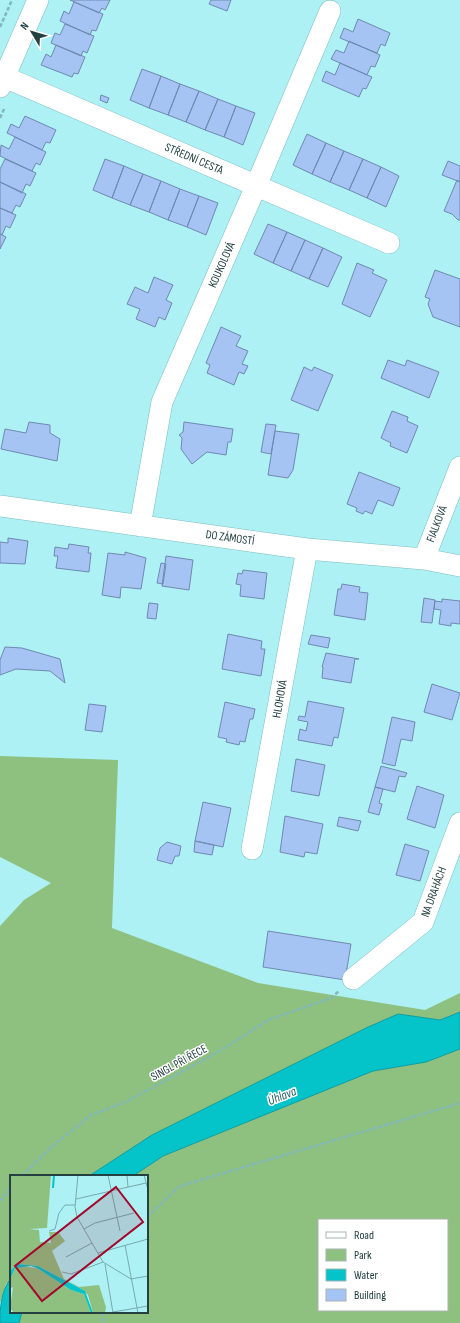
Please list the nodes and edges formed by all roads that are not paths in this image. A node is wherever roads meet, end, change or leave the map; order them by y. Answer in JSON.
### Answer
{"nodes":[{"id":1,"x":38,"y":0,"type":"edge"},
{"id":2,"x":330,"y":11,"type":"dead end"},
{"id":3,"x":2,"y":80,"type":"edge"},
{"id":4,"x":256,"y":186,"type":"junction"},
{"id":5,"x":389,"y":243,"type":"dead end"},
{"id":6,"x":460,"y":466,"type":"edge"},
{"id":7,"x":0,"y":506,"type":"edge"},
{"id":8,"x":140,"y":526,"type":"junction"},
{"id":9,"x":307,"y":549,"type":"junction"},
{"id":10,"x":424,"y":559,"type":"junction"},
{"id":11,"x":460,"y":566,"type":"edge"},
{"id":12,"x":460,"y":823,"type":"edge"},
{"id":13,"x":252,"y":849,"type":"dead end"},
{"id":14,"x":353,"y":978,"type":"road end"}],
"edges":[{"from":1,"to":3,"type":"street"},
{"from":2,"to":4,"type":"street","name":"KOUKOLOVÁ"},
{"from":3,"to":4,"type":"street","name":"STŘEDNÍ CESTA"},
{"from":4,"to":5,"type":"street","name":"STŘEDNÍ CESTA"},
{"from":4,"to":8,"type":"street","name":"KOUKOLOVÁ"},
{"from":6,"to":10,"type":"street","name":"FIALKOVÁ"},
{"from":7,"to":8,"type":"street","name":"DO ZÁMOSTÍ"},
{"from":8,"to":9,"type":"street","name":"DO ZÁMOSTÍ"},
{"from":9,"to":10,"type":"street","name":"DO ZÁMOSTÍ"},
{"from":9,"to":13,"type":"street","name":"HLOHOVÁ"},
{"from":10,"to":11,"type":"street","name":"DO ZÁMOSTÍ"},
{"from":12,"to":14,"type":"street","name":"NA DRAHÁCH"}]}
